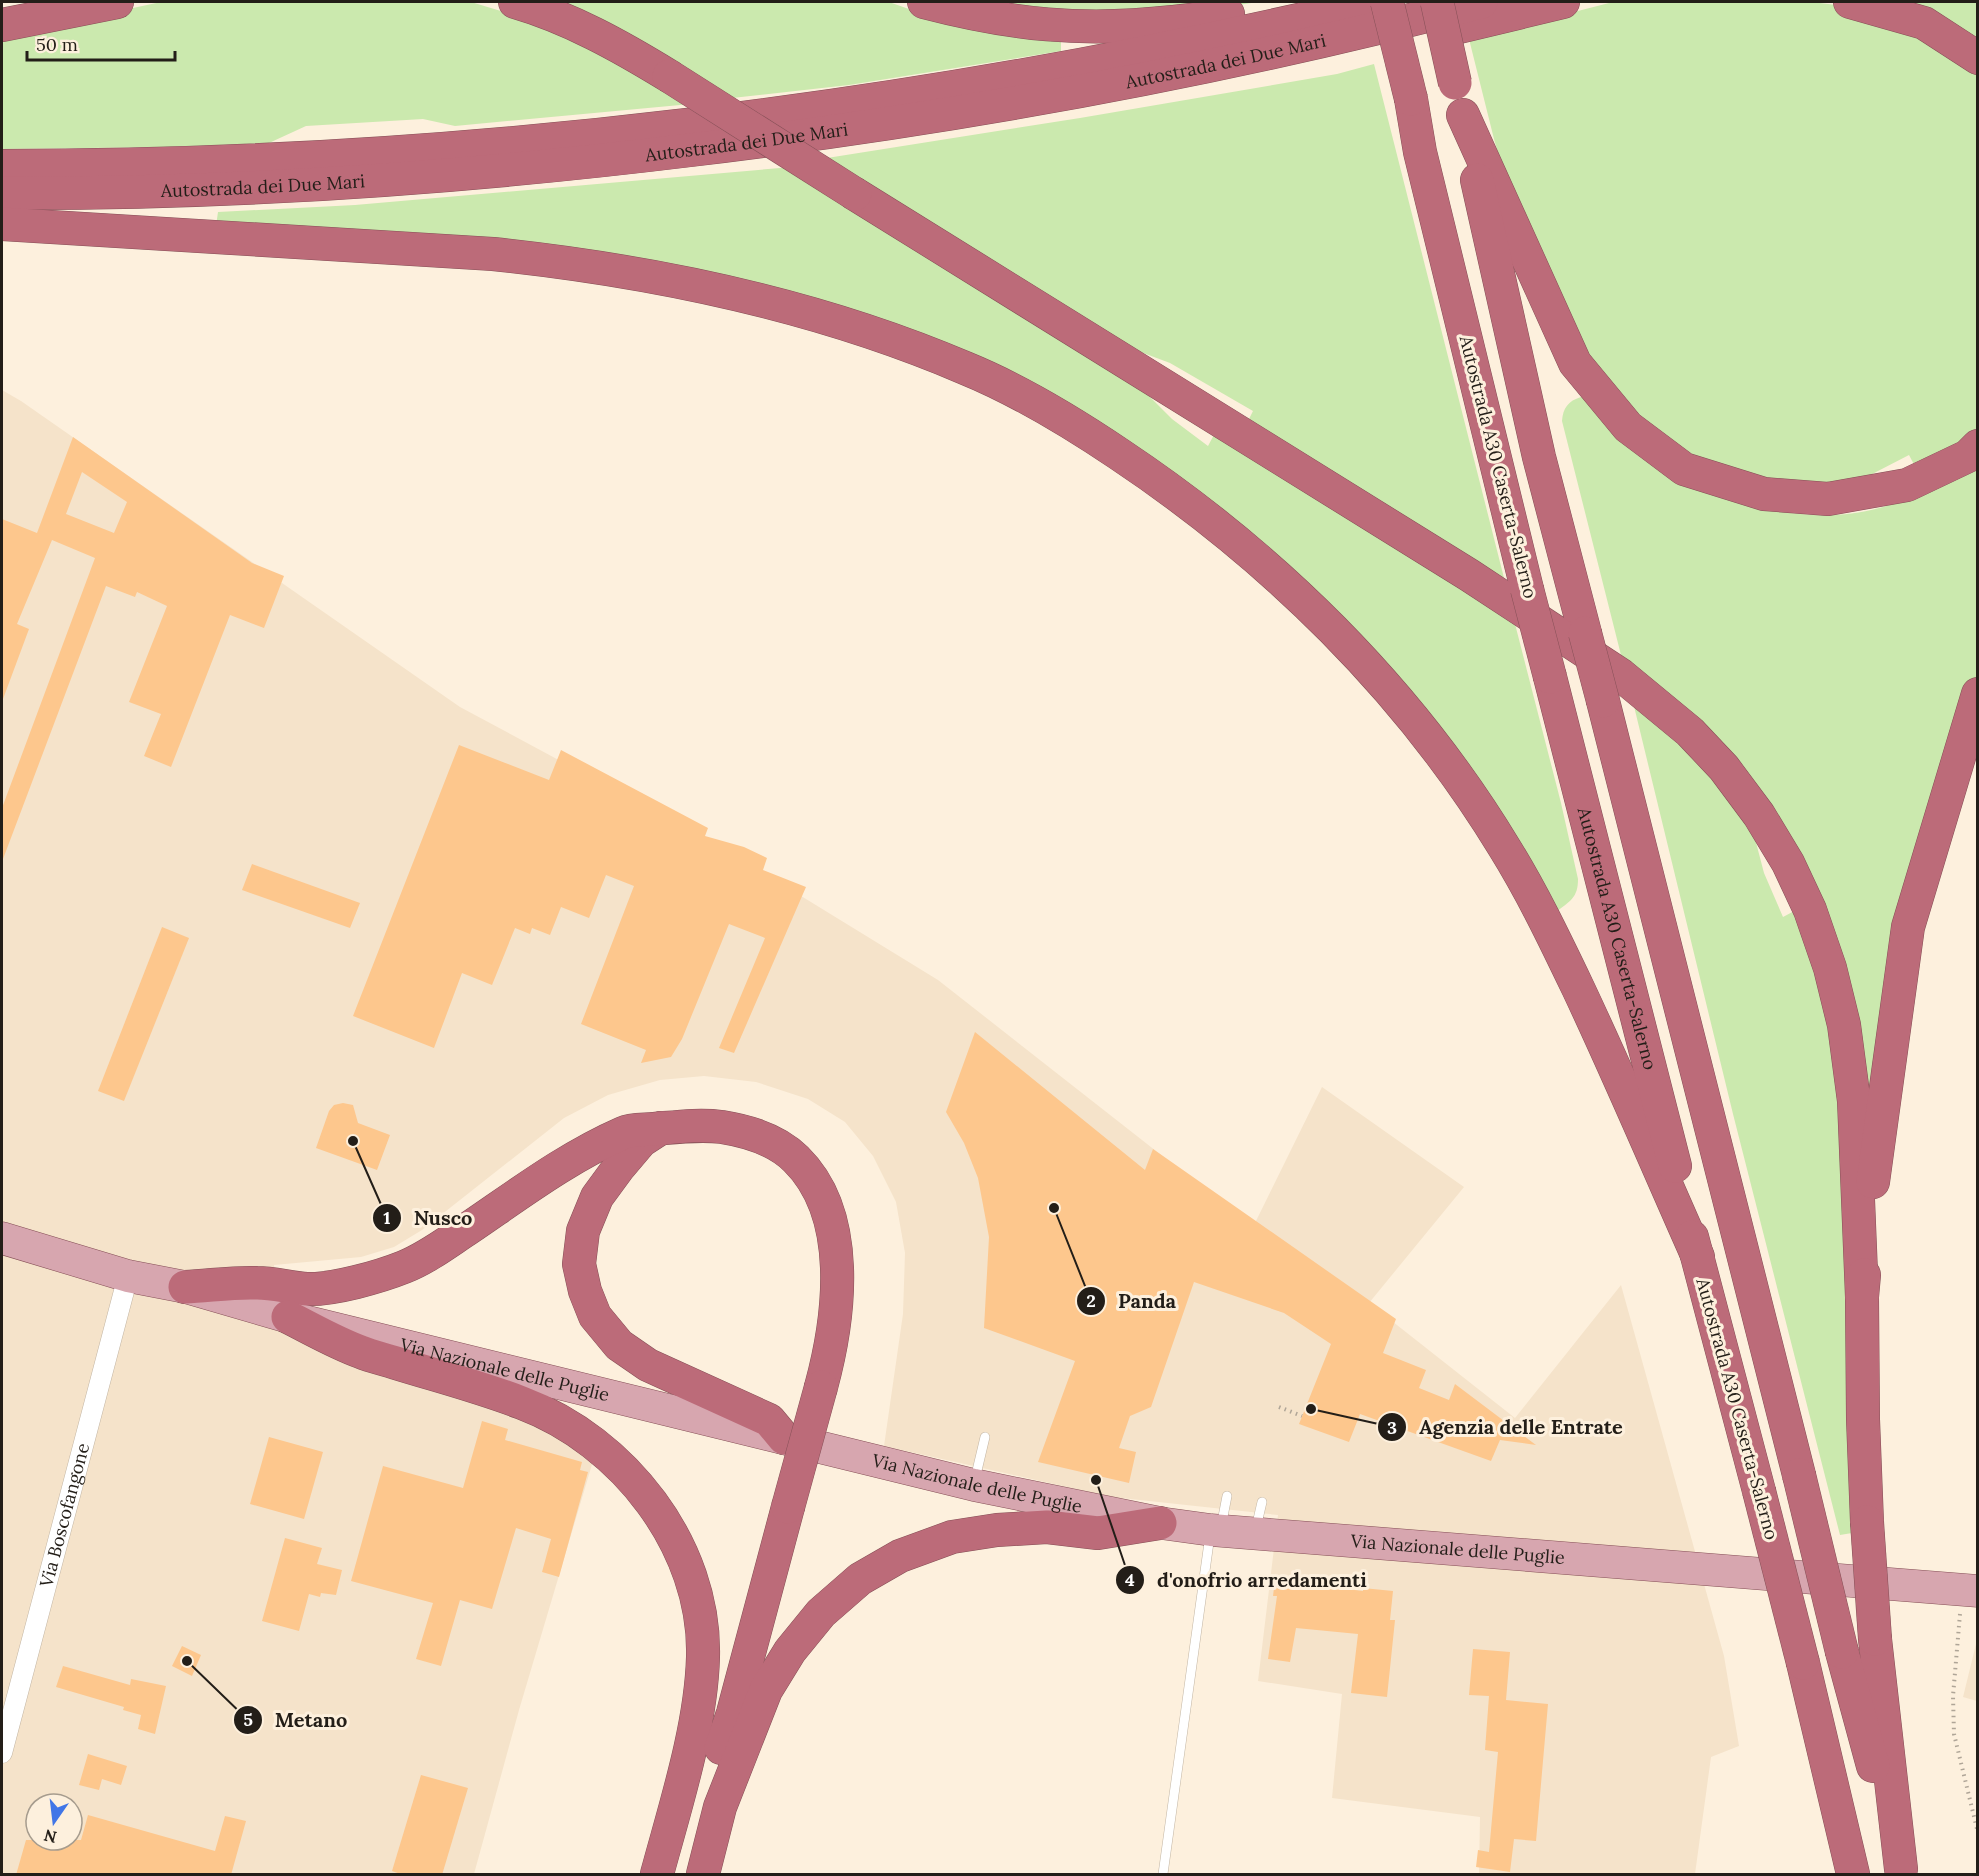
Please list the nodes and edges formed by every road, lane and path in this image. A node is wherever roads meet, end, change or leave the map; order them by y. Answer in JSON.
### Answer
{"nodes":[{"id":1,"x":52,"y":2,"type":"edge"},
{"id":2,"x":117,"y":2,"type":"edge"},
{"id":3,"x":515,"y":2,"type":"edge"},
{"id":4,"x":924,"y":2,"type":"edge"},
{"id":5,"x":1291,"y":2,"type":"edge"},
{"id":6,"x":1376,"y":2,"type":"edge"},
{"id":7,"x":1387,"y":2,"type":"edge"},
{"id":8,"x":1437,"y":2,"type":"edge"},
{"id":9,"x":1481,"y":2,"type":"edge"},
{"id":10,"x":1563,"y":2,"type":"edge"},
{"id":11,"x":1850,"y":2,"type":"edge"},
{"id":12,"x":2,"y":16,"type":"edge"},
{"id":13,"x":2,"y":25,"type":"edge"},
{"id":14,"x":1977,"y":58,"type":"edge"},
{"id":15,"x":1007,"y":105,"type":"junction"},
{"id":16,"x":1463,"y":115,"type":"junction"},
{"id":17,"x":2,"y":166,"type":"edge"},
{"id":18,"x":2,"y":193,"type":"edge"},
{"id":19,"x":2,"y":224,"type":"edge"},
{"id":20,"x":1977,"y":446,"type":"edge"},
{"id":21,"x":1977,"y":694,"type":"edge"},
{"id":22,"x":661,"y":1128,"type":"junction"},
{"id":23,"x":2,"y":1238,"type":"edge"},
{"id":24,"x":1698,"y":1257,"type":"junction"},
{"id":25,"x":128,"y":1276,"type":"junction"},
{"id":26,"x":185,"y":1287,"type":"junction"},
{"id":27,"x":1862,"y":1297,"type":"junction"},
{"id":28,"x":288,"y":1317,"type":"junction"},
{"id":29,"x":1279,"y":1407,"type":"dead end"},
{"id":30,"x":1302,"y":1416,"type":"dead end"},
{"id":31,"x":985,"y":1437,"type":"dead end"},
{"id":32,"x":784,"y":1438,"type":"junction"},
{"id":33,"x":974,"y":1485,"type":"junction"},
{"id":34,"x":1227,"y":1496,"type":"dead end"},
{"id":35,"x":1262,"y":1502,"type":"dead end"},
{"id":36,"x":1160,"y":1523,"type":"junction"},
{"id":37,"x":1216,"y":1530,"type":"junction"},
{"id":38,"x":1255,"y":1533,"type":"junction"},
{"id":39,"x":1970,"y":1590,"type":"edge"},
{"id":40,"x":733,"y":1713,"type":"junction"},
{"id":41,"x":2,"y":1753,"type":"edge"},
{"id":42,"x":720,"y":1807,"type":"junction"},
{"id":43,"x":1977,"y":1833,"type":"edge"},
{"id":44,"x":1902,"y":1872,"type":"edge"},
{"id":45,"x":657,"y":1875,"type":"edge"},
{"id":46,"x":683,"y":1875,"type":"edge"},
{"id":47,"x":703,"y":1875,"type":"edge"},
{"id":48,"x":1163,"y":1875,"type":"edge"},
{"id":49,"x":1853,"y":1875,"type":"edge"}],
"edges":[{"from":1,"to":12,"type":"highway"},
{"from":2,"to":13,"type":"highway"},
{"from":3,"to":27,"type":"highway","bridge":true},
{"from":4,"to":5,"type":"highway"},
{"from":6,"to":17,"type":"highway","name":"Autostrada dei Due Mari"},
{"from":7,"to":24,"type":"highway","name":"Autostrada A30 Caserta-Salerno","bridge":true},
{"from":8,"to":16,"type":"highway","bridge":true},
{"from":9,"to":15,"type":"highway","name":"Autostrada dei Due Mari"},
{"from":10,"to":15,"type":"highway"},
{"from":11,"to":14,"type":"highway"},
{"from":15,"to":18,"type":"highway","name":"Autostrada dei Due Mari"},
{"from":16,"to":20,"type":"highway"},
{"from":16,"to":44,"type":"highway","bridge":true},
{"from":19,"to":24,"type":"highway"},
{"from":21,"to":27,"type":"highway"},
{"from":22,"to":26,"type":"highway"},
{"from":22,"to":32,"type":"highway"},
{"from":22,"to":40,"type":"highway","bridge":true},
{"from":23,"to":25,"type":"main road","name":"Via Nazionale delle Puglie"},
{"from":24,"to":49,"type":"highway","name":"Autostrada A30 Caserta-Salerno","bridge":true},
{"from":25,"to":26,"type":"main road","name":"Via Nazionale delle Puglie"},
{"from":25,"to":41,"type":"street","name":"Via Boscofangone"},
{"from":26,"to":28,"type":"main road","name":"Via Nazionale delle Puglie"},
{"from":27,"to":44,"type":"highway","bridge":true},
{"from":28,"to":32,"type":"main road","name":"Via Nazionale delle Puglie"},
{"from":28,"to":45,"type":"highway"},
{"from":29,"to":30,"type":"path"},
{"from":31,"to":33,"type":"lane"},
{"from":32,"to":33,"type":"main road","name":"Via Nazionale delle Puglie"},
{"from":33,"to":36,"type":"main road","name":"Via Nazionale delle Puglie"},
{"from":34,"to":37,"type":"lane"},
{"from":35,"to":38,"type":"lane"},
{"from":36,"to":37,"type":"main road","name":"Via Nazionale delle Puglie"},
{"from":36,"to":42,"type":"highway"},
{"from":37,"to":38,"type":"main road","name":"Via Nazionale delle Puglie"},
{"from":37,"to":48,"type":"lane"},
{"from":38,"to":39,"type":"main road","name":"Via Nazionale delle Puglie"},
{"from":39,"to":43,"type":"path"},
{"from":40,"to":42,"type":"highway"},
{"from":40,"to":46,"type":"highway"},
{"from":42,"to":47,"type":"highway"}]}
